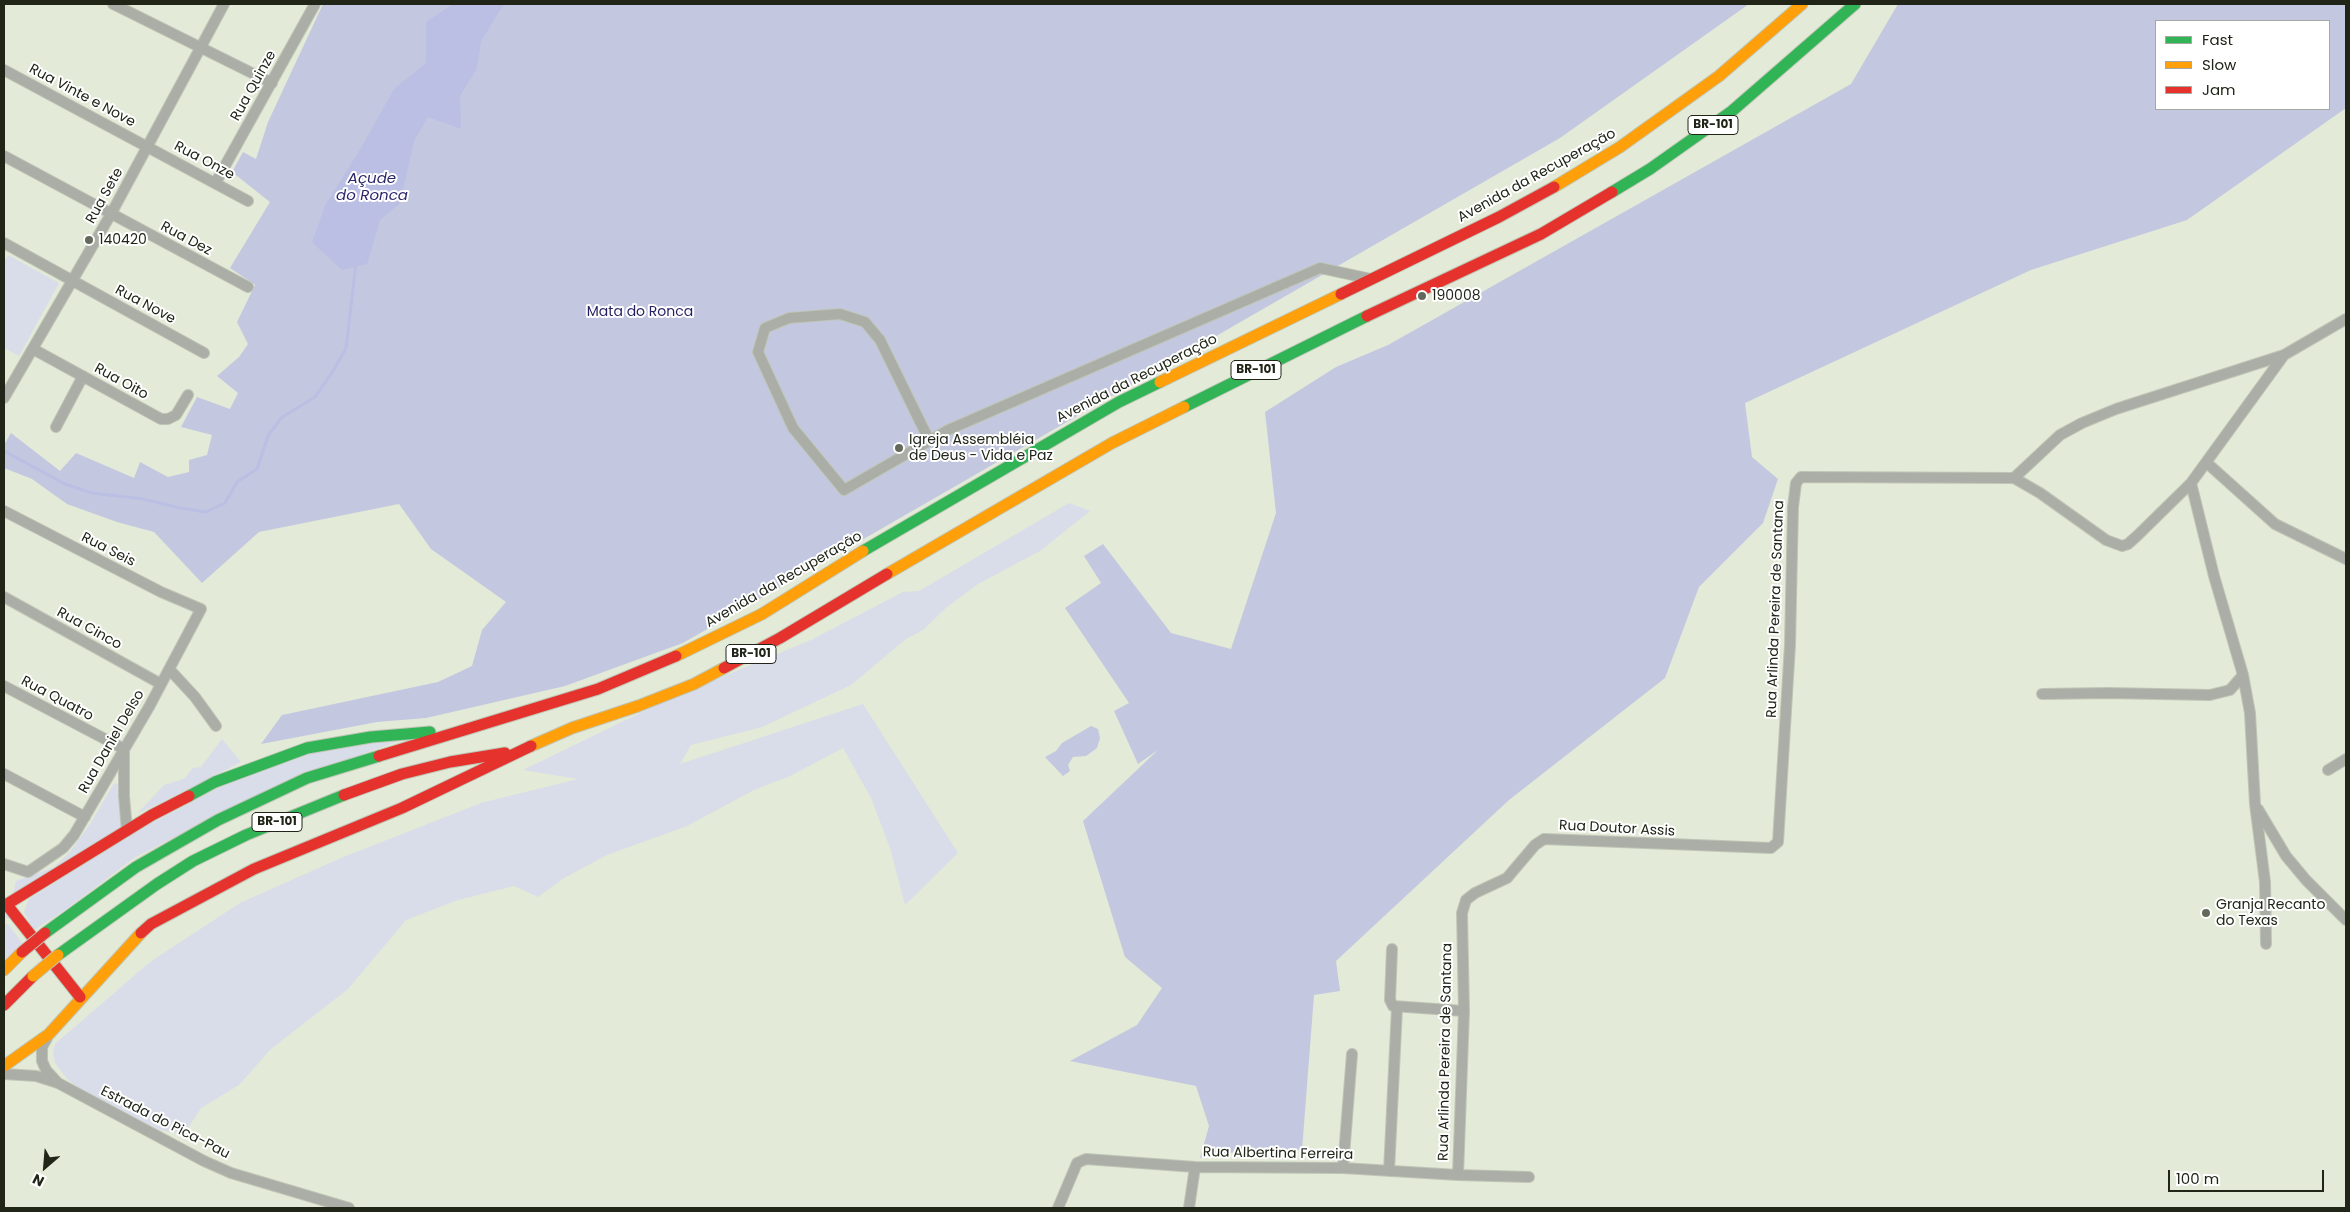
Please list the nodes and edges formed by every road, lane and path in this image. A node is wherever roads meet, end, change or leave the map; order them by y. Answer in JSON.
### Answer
{"nodes":[{"id":1,"x":113,"y":4,"type":"edge"},
{"id":2,"x":224,"y":4,"type":"edge"},
{"id":3,"x":314,"y":4,"type":"edge"},
{"id":4,"x":1802,"y":4,"type":"edge"},
{"id":5,"x":1855,"y":4,"type":"edge"},
{"id":6,"x":200,"y":47,"type":"junction"},
{"id":7,"x":4,"y":70,"type":"edge"},
{"id":8,"x":272,"y":83,"type":"junction"},
{"id":9,"x":147,"y":146,"type":"junction"},
{"id":10,"x":4,"y":156,"type":"edge"},
{"id":11,"x":216,"y":182,"type":"junction"},
{"id":12,"x":248,"y":201,"type":"dead end"},
{"id":13,"x":111,"y":214,"type":"junction"},
{"id":14,"x":5,"y":245,"type":"edge"},
{"id":15,"x":1372,"y":279,"type":"junction"},
{"id":16,"x":72,"y":281,"type":"junction"},
{"id":17,"x":248,"y":287,"type":"dead end"},
{"id":18,"x":2346,"y":319,"type":"edge"},
{"id":19,"x":33,"y":349,"type":"junction"},
{"id":20,"x":204,"y":353,"type":"dead end"},
{"id":21,"x":2284,"y":355,"type":"junction"},
{"id":22,"x":83,"y":376,"type":"junction"},
{"id":23,"x":188,"y":395,"type":"dead end"},
{"id":24,"x":4,"y":398,"type":"edge"},
{"id":25,"x":56,"y":427,"type":"dead end"},
{"id":26,"x":929,"y":440,"type":"junction"},
{"id":27,"x":2207,"y":464,"type":"junction"},
{"id":28,"x":2014,"y":478,"type":"junction"},
{"id":29,"x":2191,"y":483,"type":"junction"},
{"id":30,"x":4,"y":510,"type":"edge"},
{"id":31,"x":2346,"y":559,"type":"edge"},
{"id":32,"x":4,"y":597,"type":"edge"},
{"id":33,"x":201,"y":610,"type":"joint"},
{"id":34,"x":170,"y":670,"type":"junction"},
{"id":35,"x":2243,"y":675,"type":"junction"},
{"id":36,"x":161,"y":684,"type":"junction"},
{"id":37,"x":4,"y":686,"type":"edge"},
{"id":38,"x":2042,"y":694,"type":"dead end"},
{"id":39,"x":216,"y":726,"type":"dead end"},
{"id":40,"x":458,"y":731,"type":"junction"},
{"id":41,"x":124,"y":749,"type":"junction"},
{"id":42,"x":523,"y":750,"type":"junction"},
{"id":43,"x":2346,"y":759,"type":"edge"},
{"id":44,"x":2328,"y":770,"type":"dead end"},
{"id":45,"x":4,"y":774,"type":"edge"},
{"id":46,"x":2255,"y":804,"type":"junction"},
{"id":47,"x":85,"y":817,"type":"junction"},
{"id":48,"x":127,"y":831,"type":"junction"},
{"id":49,"x":1758,"y":848,"type":"joint"},
{"id":50,"x":4,"y":864,"type":"edge"},
{"id":51,"x":5,"y":906,"type":"edge"},
{"id":52,"x":2346,"y":920,"type":"edge"},
{"id":53,"x":1462,"y":928,"type":"joint"},
{"id":54,"x":2266,"y":944,"type":"dead end"},
{"id":55,"x":1392,"y":950,"type":"dead end"},
{"id":56,"x":4,"y":970,"type":"edge"},
{"id":57,"x":80,"y":997,"type":"junction"},
{"id":58,"x":4,"y":1005,"type":"edge"},
{"id":59,"x":1395,"y":1007,"type":"junction"},
{"id":60,"x":1464,"y":1011,"type":"junction"},
{"id":61,"x":49,"y":1034,"type":"junction"},
{"id":62,"x":1352,"y":1054,"type":"dead end"},
{"id":63,"x":4,"y":1066,"type":"edge"},
{"id":64,"x":4,"y":1074,"type":"edge"},
{"id":65,"x":58,"y":1083,"type":"junction"},
{"id":66,"x":1195,"y":1167,"type":"junction"},
{"id":67,"x":1343,"y":1168,"type":"junction"},
{"id":68,"x":1388,"y":1171,"type":"junction"},
{"id":69,"x":1458,"y":1175,"type":"junction"},
{"id":70,"x":1529,"y":1177,"type":"dead end"},
{"id":71,"x":349,"y":1208,"type":"edge"},
{"id":72,"x":1058,"y":1208,"type":"edge"},
{"id":73,"x":1189,"y":1208,"type":"edge"}],
"edges":[{"from":1,"to":6,"type":"street"},
{"from":2,"to":6,"type":"street","name":"Rua Sete"},
{"from":3,"to":8,"type":"street","name":"Rua Quinze"},
{"from":4,"to":15,"type":"highway","name":"Avenida da Recuperação","number":"BR-101"},
{"from":5,"to":42,"type":"highway","number":"BR-101"},
{"from":6,"to":8,"type":"street"},
{"from":6,"to":9,"type":"street","name":"Rua Sete"},
{"from":7,"to":9,"type":"street","name":"Rua Vinte e Nove"},
{"from":8,"to":11,"type":"street","name":"Rua Quinze"},
{"from":9,"to":11,"type":"street","name":"Rua Onze"},
{"from":9,"to":13,"type":"street","name":"Rua Sete"},
{"from":10,"to":13,"type":"street","name":"Rua Dez"},
{"from":11,"to":12,"type":"street","name":"Rua Onze"},
{"from":13,"to":16,"type":"street","name":"Rua Sete"},
{"from":13,"to":17,"type":"street","name":"Rua Dez"},
{"from":14,"to":16,"type":"street","name":"Rua Nove"},
{"from":15,"to":26,"type":"street"},
{"from":15,"to":40,"type":"highway","name":"Avenida da Recuperação","number":"BR-101"},
{"from":16,"to":19,"type":"street","name":"Rua Sete"},
{"from":16,"to":20,"type":"street","name":"Rua Nove"},
{"from":18,"to":21,"type":"street"},
{"from":19,"to":22,"type":"street","name":"Rua Oito"},
{"from":19,"to":24,"type":"street","name":"Rua Sete"},
{"from":21,"to":27,"type":"street"},
{"from":21,"to":28,"type":"street"},
{"from":22,"to":23,"type":"street","name":"Rua Oito"},
{"from":22,"to":25,"type":"street"},
{"from":26,"to":26,"type":"street"},
{"from":27,"to":29,"type":"street"},
{"from":27,"to":31,"type":"street"},
{"from":28,"to":29,"type":"street"},
{"from":28,"to":49,"type":"street","name":"Rua Arlinda Pereira de Santana"},
{"from":29,"to":35,"type":"street"},
{"from":30,"to":33,"type":"street","name":"Rua Seis"},
{"from":32,"to":36,"type":"street","name":"Rua Cinco"},
{"from":33,"to":34,"type":"street","name":"Rua Daniel Delso"},
{"from":34,"to":36,"type":"street","name":"Rua Daniel Delso"},
{"from":34,"to":39,"type":"street"},
{"from":35,"to":38,"type":"street"},
{"from":35,"to":46,"type":"street"},
{"from":36,"to":41,"type":"street","name":"Rua Daniel Delso"},
{"from":37,"to":41,"type":"street","name":"Rua Quatro"},
{"from":40,"to":48,"type":"highway"},
{"from":40,"to":56,"type":"highway","number":"BR-101","bridge":true},
{"from":41,"to":47,"type":"street","name":"Rua Daniel Delso"},
{"from":41,"to":48,"type":"street"},
{"from":42,"to":57,"type":"highway"},
{"from":42,"to":58,"type":"highway","number":"BR-101","bridge":true},
{"from":43,"to":44,"type":"street"},
{"from":45,"to":47,"type":"street"},
{"from":46,"to":52,"type":"street"},
{"from":46,"to":54,"type":"street"},
{"from":47,"to":50,"type":"street","name":"Rua Daniel Delso"},
{"from":48,"to":51,"type":"highway"},
{"from":49,"to":53,"type":"street","name":"Rua Doutor Assis"},
{"from":51,"to":57,"type":"highway"},
{"from":53,"to":60,"type":"street","name":"Rua Arlinda Pereira de Santana"},
{"from":55,"to":59,"type":"street"},
{"from":57,"to":61,"type":"highway"},
{"from":59,"to":60,"type":"street"},
{"from":59,"to":68,"type":"street"},
{"from":60,"to":69,"type":"street","name":"Rua Arlinda Pereira de Santana"},
{"from":61,"to":63,"type":"highway"},
{"from":61,"to":65,"type":"street","name":"Estrada do Pica-Pau"},
{"from":62,"to":67,"type":"street"},
{"from":64,"to":65,"type":"street","name":"Estrada do Pica-Pau"},
{"from":65,"to":71,"type":"street","name":"Estrada do Pica-Pau"},
{"from":66,"to":67,"type":"street","name":"Rua Albertina Ferreira"},
{"from":66,"to":72,"type":"street","name":"Rua Albertina Ferreira"},
{"from":66,"to":73,"type":"street"},
{"from":67,"to":68,"type":"street","name":"Rua Albertina Ferreira"},
{"from":68,"to":69,"type":"street","name":"Rua Albertina Ferreira"},
{"from":69,"to":70,"type":"street","name":"Rua Albertina Ferreira"}]}
